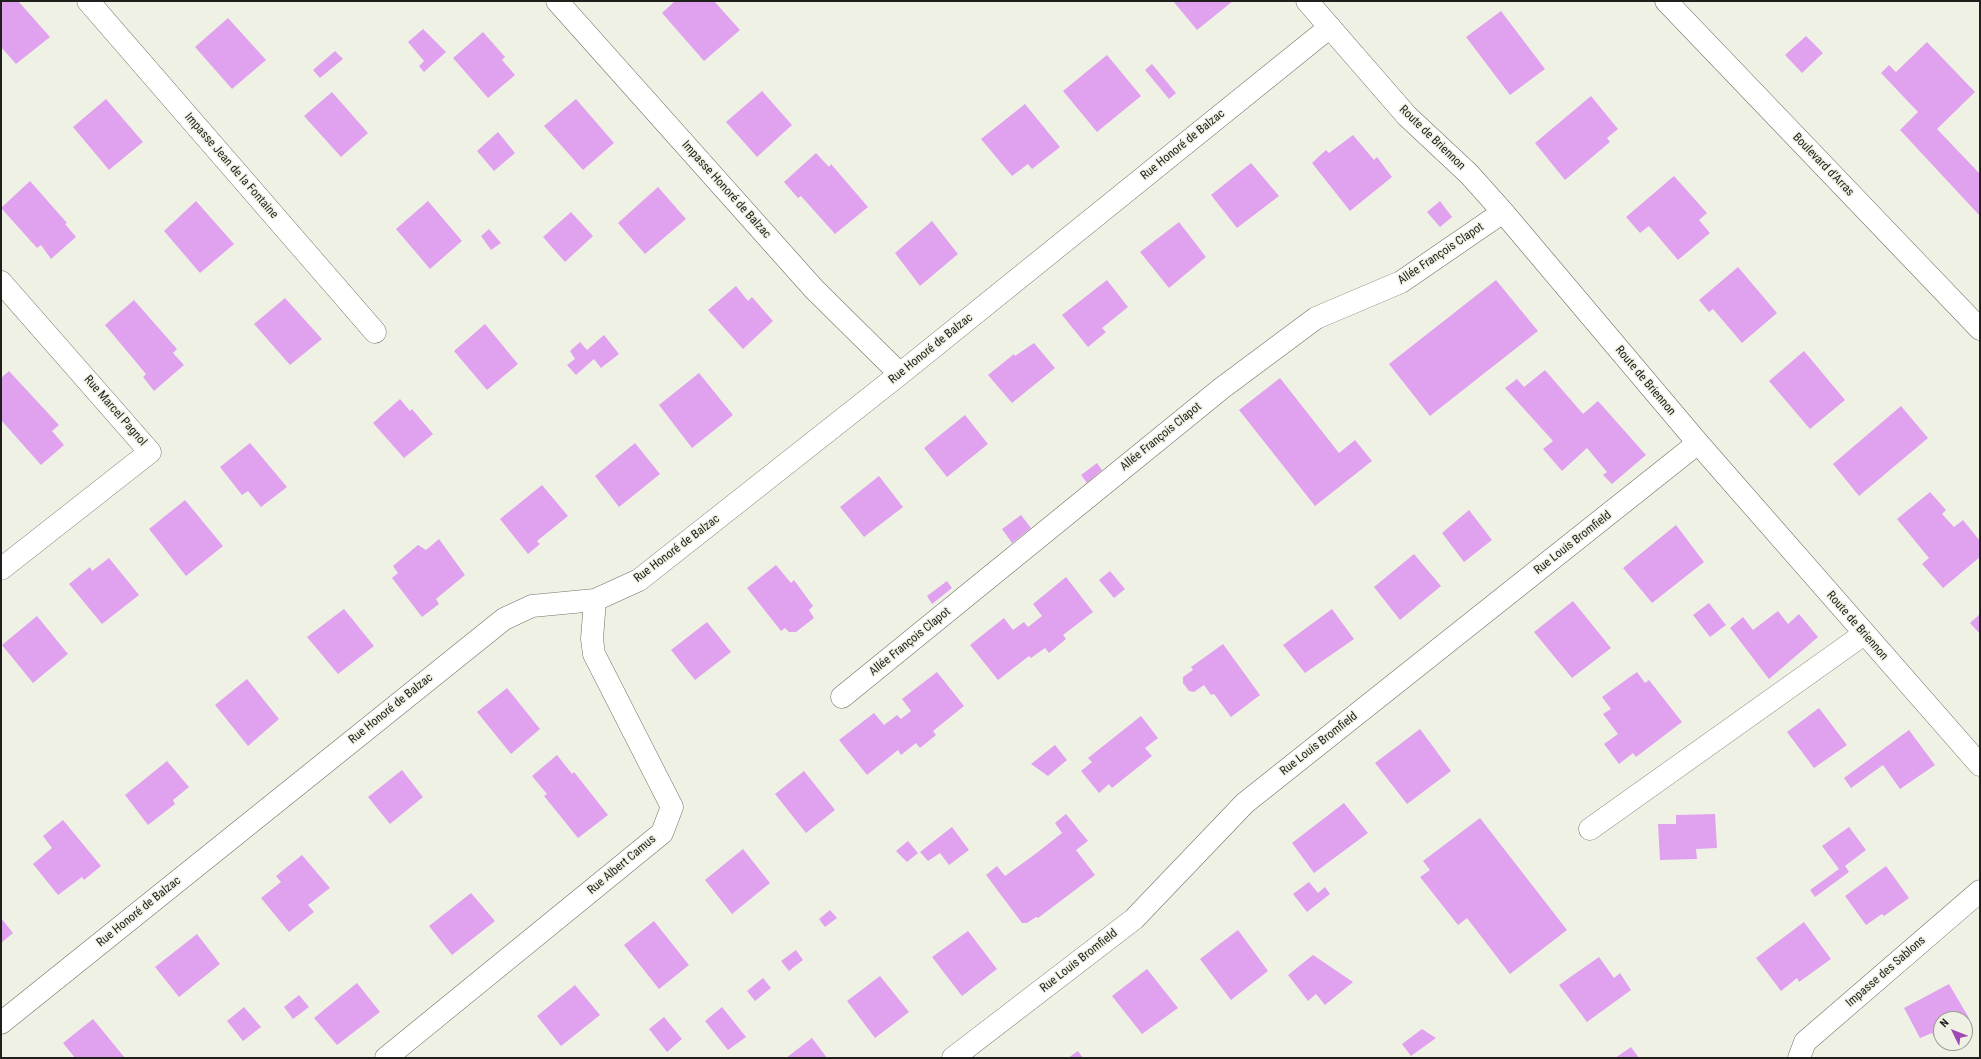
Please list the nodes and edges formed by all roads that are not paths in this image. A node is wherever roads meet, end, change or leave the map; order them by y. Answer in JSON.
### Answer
{"nodes":[{"id":1,"x":88,"y":1,"type":"edge"},
{"id":2,"x":557,"y":1,"type":"edge"},
{"id":3,"x":1308,"y":1,"type":"edge"},
{"id":4,"x":1666,"y":1,"type":"edge"},
{"id":5,"x":1330,"y":27,"type":"junction"},
{"id":6,"x":1503,"y":212,"type":"junction"},
{"id":7,"x":1,"y":282,"type":"edge"},
{"id":8,"x":1980,"y":330,"type":"edge"},
{"id":9,"x":375,"y":332,"type":"dead end"},
{"id":10,"x":900,"y":374,"type":"junction"},
{"id":11,"x":1698,"y":443,"type":"junction"},
{"id":12,"x":1,"y":569,"type":"edge"},
{"id":13,"x":595,"y":600,"type":"junction"},
{"id":14,"x":1864,"y":634,"type":"junction"},
{"id":15,"x":842,"y":697,"type":"dead end"},
{"id":16,"x":1980,"y":765,"type":"edge"},
{"id":17,"x":1590,"y":829,"type":"dead end"},
{"id":18,"x":1980,"y":891,"type":"edge"},
{"id":19,"x":1,"y":1023,"type":"edge"},
{"id":20,"x":386,"y":1058,"type":"edge"},
{"id":21,"x":953,"y":1058,"type":"edge"},
{"id":22,"x":1799,"y":1058,"type":"edge"}],
"edges":[{"from":1,"to":9,"type":"street","name":"Impasse Jean de la Fontaine"},
{"from":2,"to":10,"type":"street","name":"Impasse Honoré de Balzac"},
{"from":3,"to":5,"type":"street","name":"Route de Briennon"},
{"from":4,"to":8,"type":"street","name":"Boulevard d'Arras"},
{"from":5,"to":6,"type":"street","name":"Route de Briennon"},
{"from":5,"to":10,"type":"street","name":"Rue Honoré de Balzac"},
{"from":6,"to":11,"type":"street","name":"Route de Briennon"},
{"from":6,"to":15,"type":"street","name":"Allée François Clapot"},
{"from":7,"to":12,"type":"street","name":"Rue Marcel Pagnol"},
{"from":10,"to":13,"type":"street","name":"Rue Honoré de Balzac"},
{"from":11,"to":14,"type":"street","name":"Route de Briennon"},
{"from":11,"to":21,"type":"street","name":"Rue Louis Bromfield"},
{"from":13,"to":19,"type":"street","name":"Rue Honoré de Balzac"},
{"from":13,"to":20,"type":"street","name":"Rue Albert Camus"},
{"from":14,"to":16,"type":"street","name":"Route de Briennon"},
{"from":14,"to":17,"type":"street"},
{"from":18,"to":22,"type":"street","name":"Impasse des Sablons"}]}
